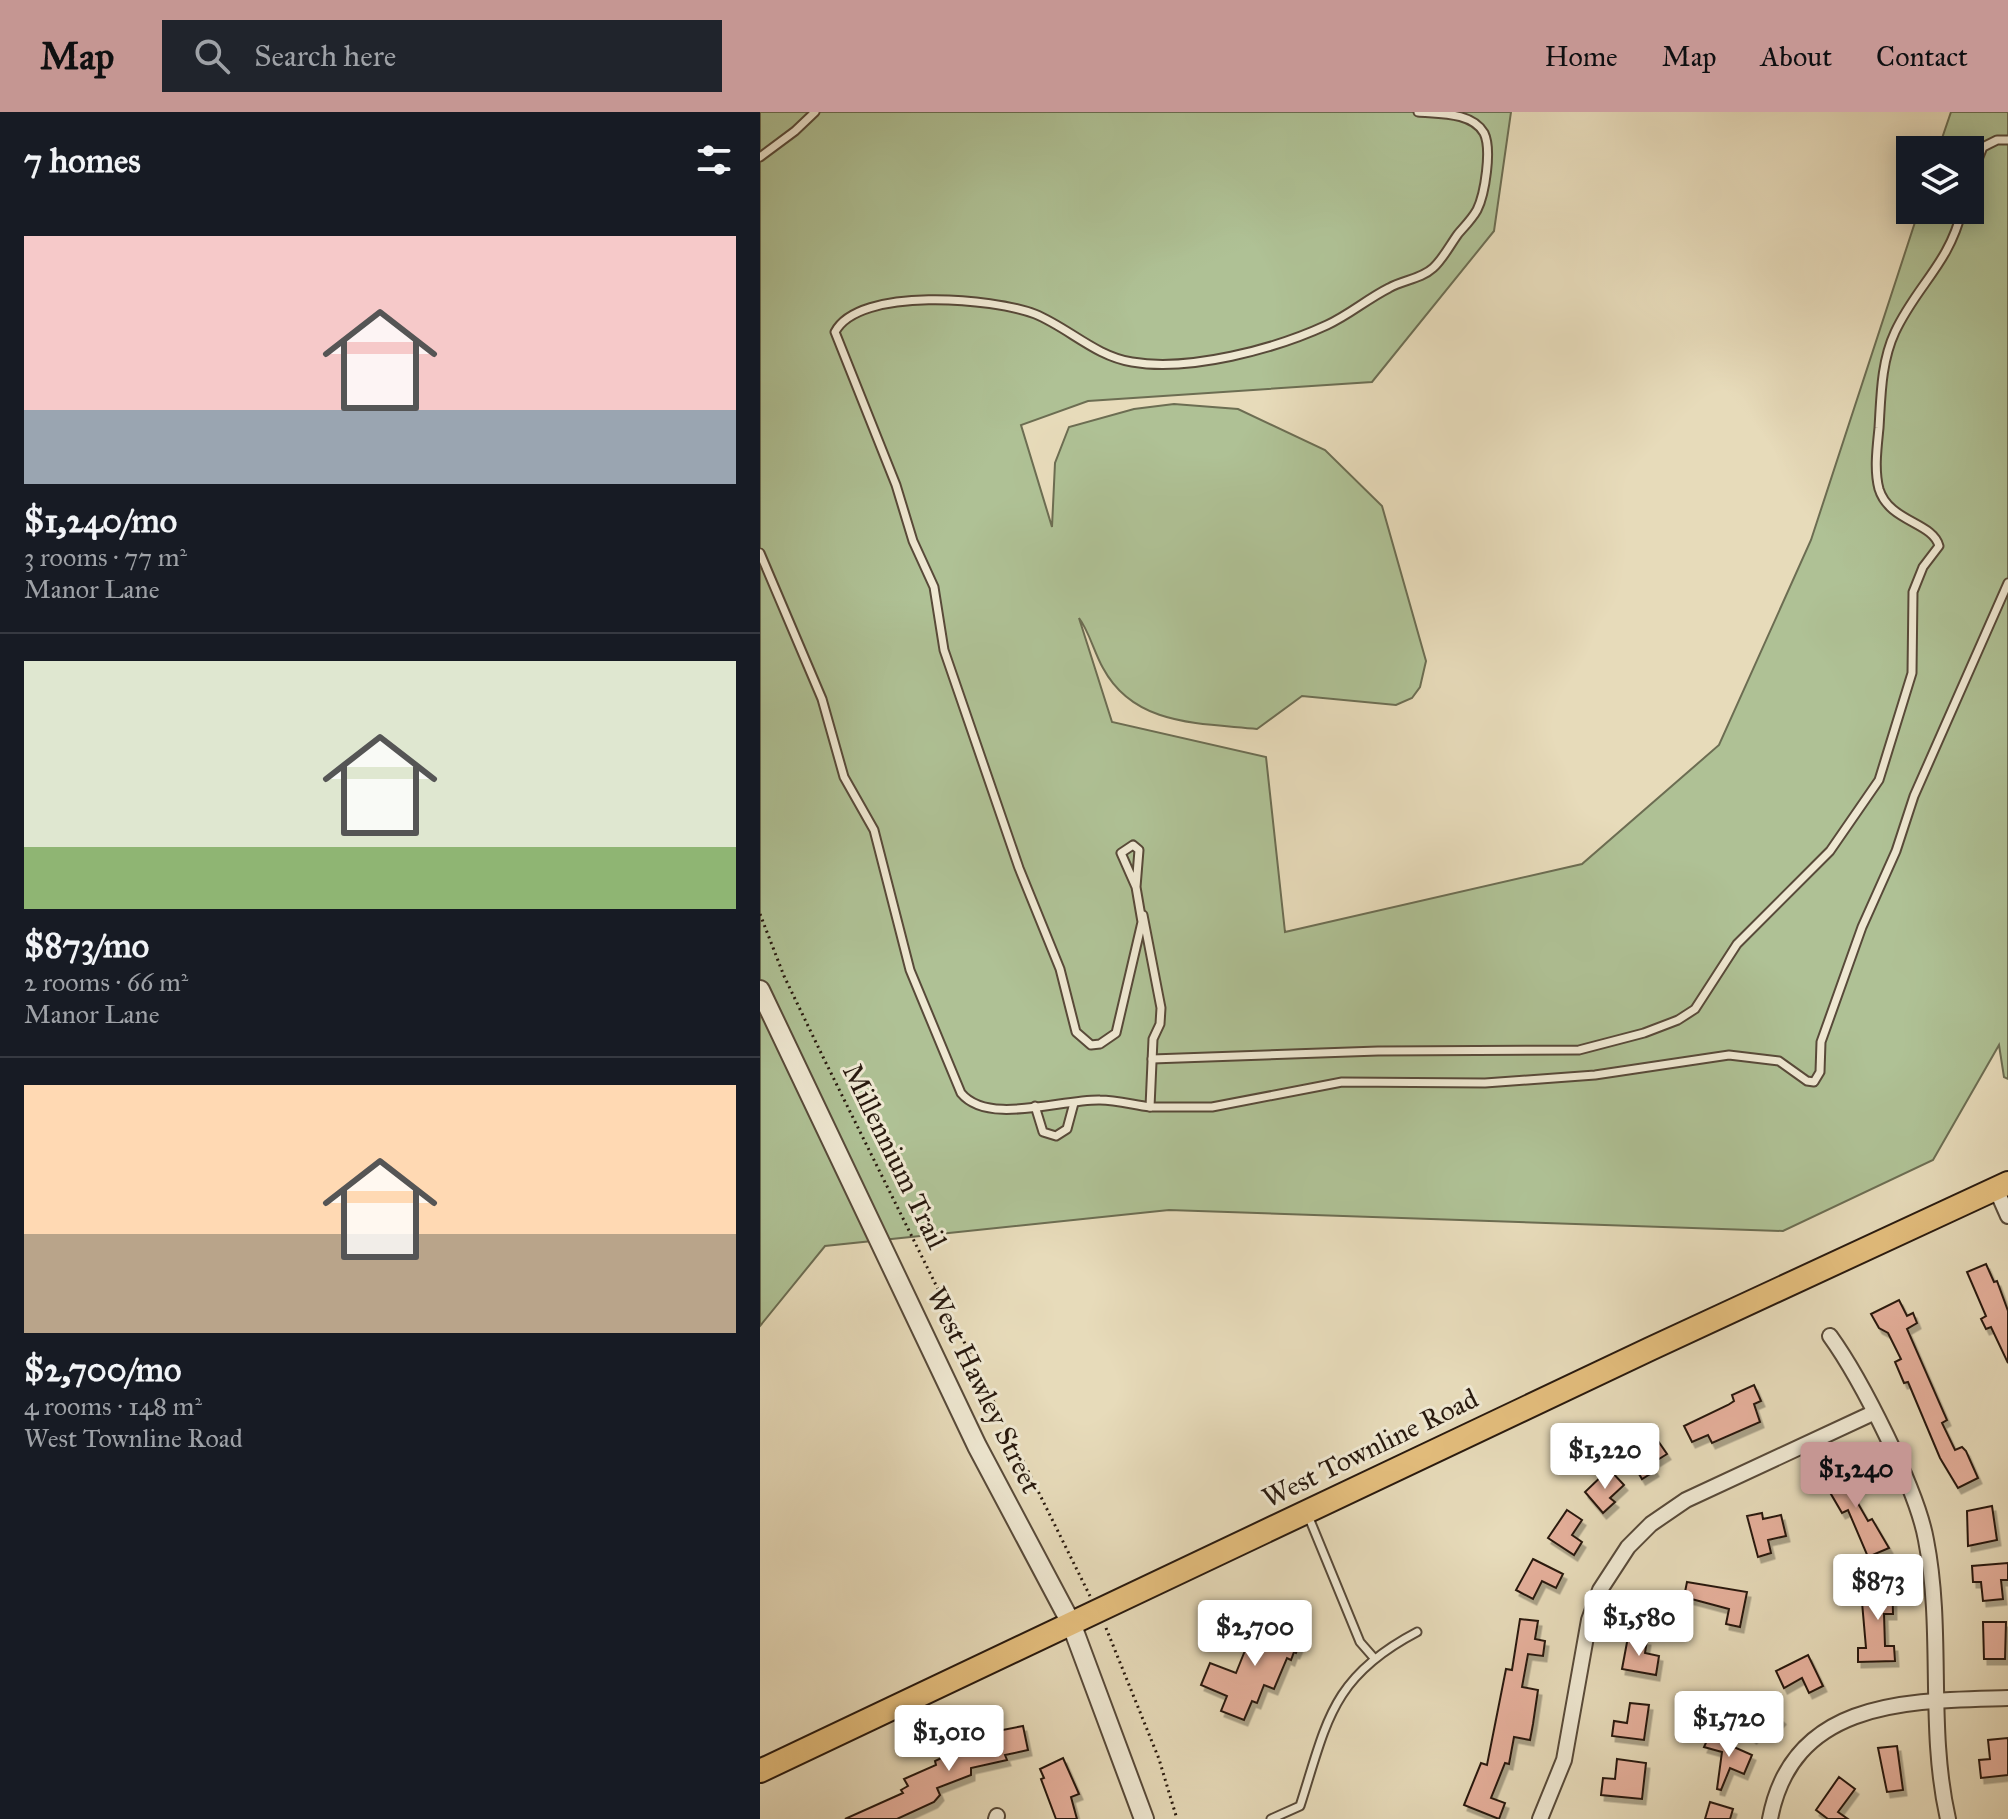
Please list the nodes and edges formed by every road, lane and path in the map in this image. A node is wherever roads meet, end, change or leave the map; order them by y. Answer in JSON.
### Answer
{"nodes":[{"id":1,"x":815,"y":112,"type":"edge"},
{"id":2,"x":1418,"y":112,"type":"edge"},
{"id":3,"x":2008,"y":140,"type":"edge"},
{"id":4,"x":1984,"y":146,"type":"edge"},
{"id":5,"x":760,"y":157,"type":"edge"},
{"id":6,"x":1958,"y":224,"type":"edge"},
{"id":7,"x":760,"y":553,"type":"edge"},
{"id":8,"x":2008,"y":583,"type":"edge"},
{"id":9,"x":1136,"y":887,"type":"junction"},
{"id":10,"x":1141,"y":909,"type":"junction"},
{"id":11,"x":760,"y":914,"type":"edge"},
{"id":12,"x":760,"y":990,"type":"edge"},
{"id":13,"x":1152,"y":1059,"type":"junction"},
{"id":14,"x":1074,"y":1103,"type":"junction"},
{"id":15,"x":1035,"y":1106,"type":"junction"},
{"id":16,"x":1150,"y":1107,"type":"junction"},
{"id":17,"x":2002,"y":1186,"type":"edge"},
{"id":18,"x":2008,"y":1216,"type":"edge"},
{"id":19,"x":1830,"y":1336,"type":"dead end"},
{"id":20,"x":1873,"y":1413,"type":"junction"},
{"id":21,"x":1306,"y":1511,"type":"junction"},
{"id":22,"x":1083,"y":1585,"type":"dead end"},
{"id":23,"x":1071,"y":1623,"type":"junction"},
{"id":24,"x":1107,"y":1630,"type":"dead end"},
{"id":25,"x":1417,"y":1632,"type":"dead end"},
{"id":26,"x":1374,"y":1658,"type":"junction"},
{"id":27,"x":2008,"y":1698,"type":"edge"},
{"id":28,"x":1933,"y":1701,"type":"junction"},
{"id":29,"x":760,"y":1771,"type":"edge"},
{"id":30,"x":1144,"y":1819,"type":"edge"},
{"id":31,"x":1177,"y":1819,"type":"edge"},
{"id":32,"x":1271,"y":1819,"type":"edge"},
{"id":33,"x":1540,"y":1819,"type":"edge"},
{"id":34,"x":1770,"y":1819,"type":"edge"},
{"id":35,"x":1948,"y":1819,"type":"edge"}],
"edges":[{"from":1,"to":5,"type":"lane"},
{"from":2,"to":10,"type":"lane"},
{"from":3,"to":4,"type":"lane"},
{"from":6,"to":13,"type":"lane"},
{"from":7,"to":15,"type":"lane"},
{"from":8,"to":16,"type":"lane"},
{"from":9,"to":9,"type":"lane"},
{"from":9,"to":10,"type":"lane"},
{"from":10,"to":13,"type":"lane"},
{"from":11,"to":22,"type":"path","name":"Millennium Trail"},
{"from":12,"to":23,"type":"street","name":"West Hawley Street"},
{"from":13,"to":16,"type":"lane"},
{"from":14,"to":15,"type":"lane"},
{"from":14,"to":15,"type":"lane"},
{"from":14,"to":16,"type":"lane"},
{"from":17,"to":18,"type":"street"},
{"from":17,"to":21,"type":"main road","name":"West Townline Road"},
{"from":19,"to":20,"type":"street"},
{"from":20,"to":28,"type":"street"},
{"from":20,"to":33,"type":"street"},
{"from":21,"to":23,"type":"main road","name":"West Townline Road"},
{"from":21,"to":26,"type":"lane"},
{"from":23,"to":29,"type":"main road","name":"West Townline Road"},
{"from":23,"to":30,"type":"street","name":"West Hawley Street"},
{"from":24,"to":31,"type":"path"},
{"from":25,"to":26,"type":"lane"},
{"from":26,"to":32,"type":"lane"},
{"from":27,"to":28,"type":"street"},
{"from":28,"to":34,"type":"street"},
{"from":28,"to":35,"type":"street"}]}
